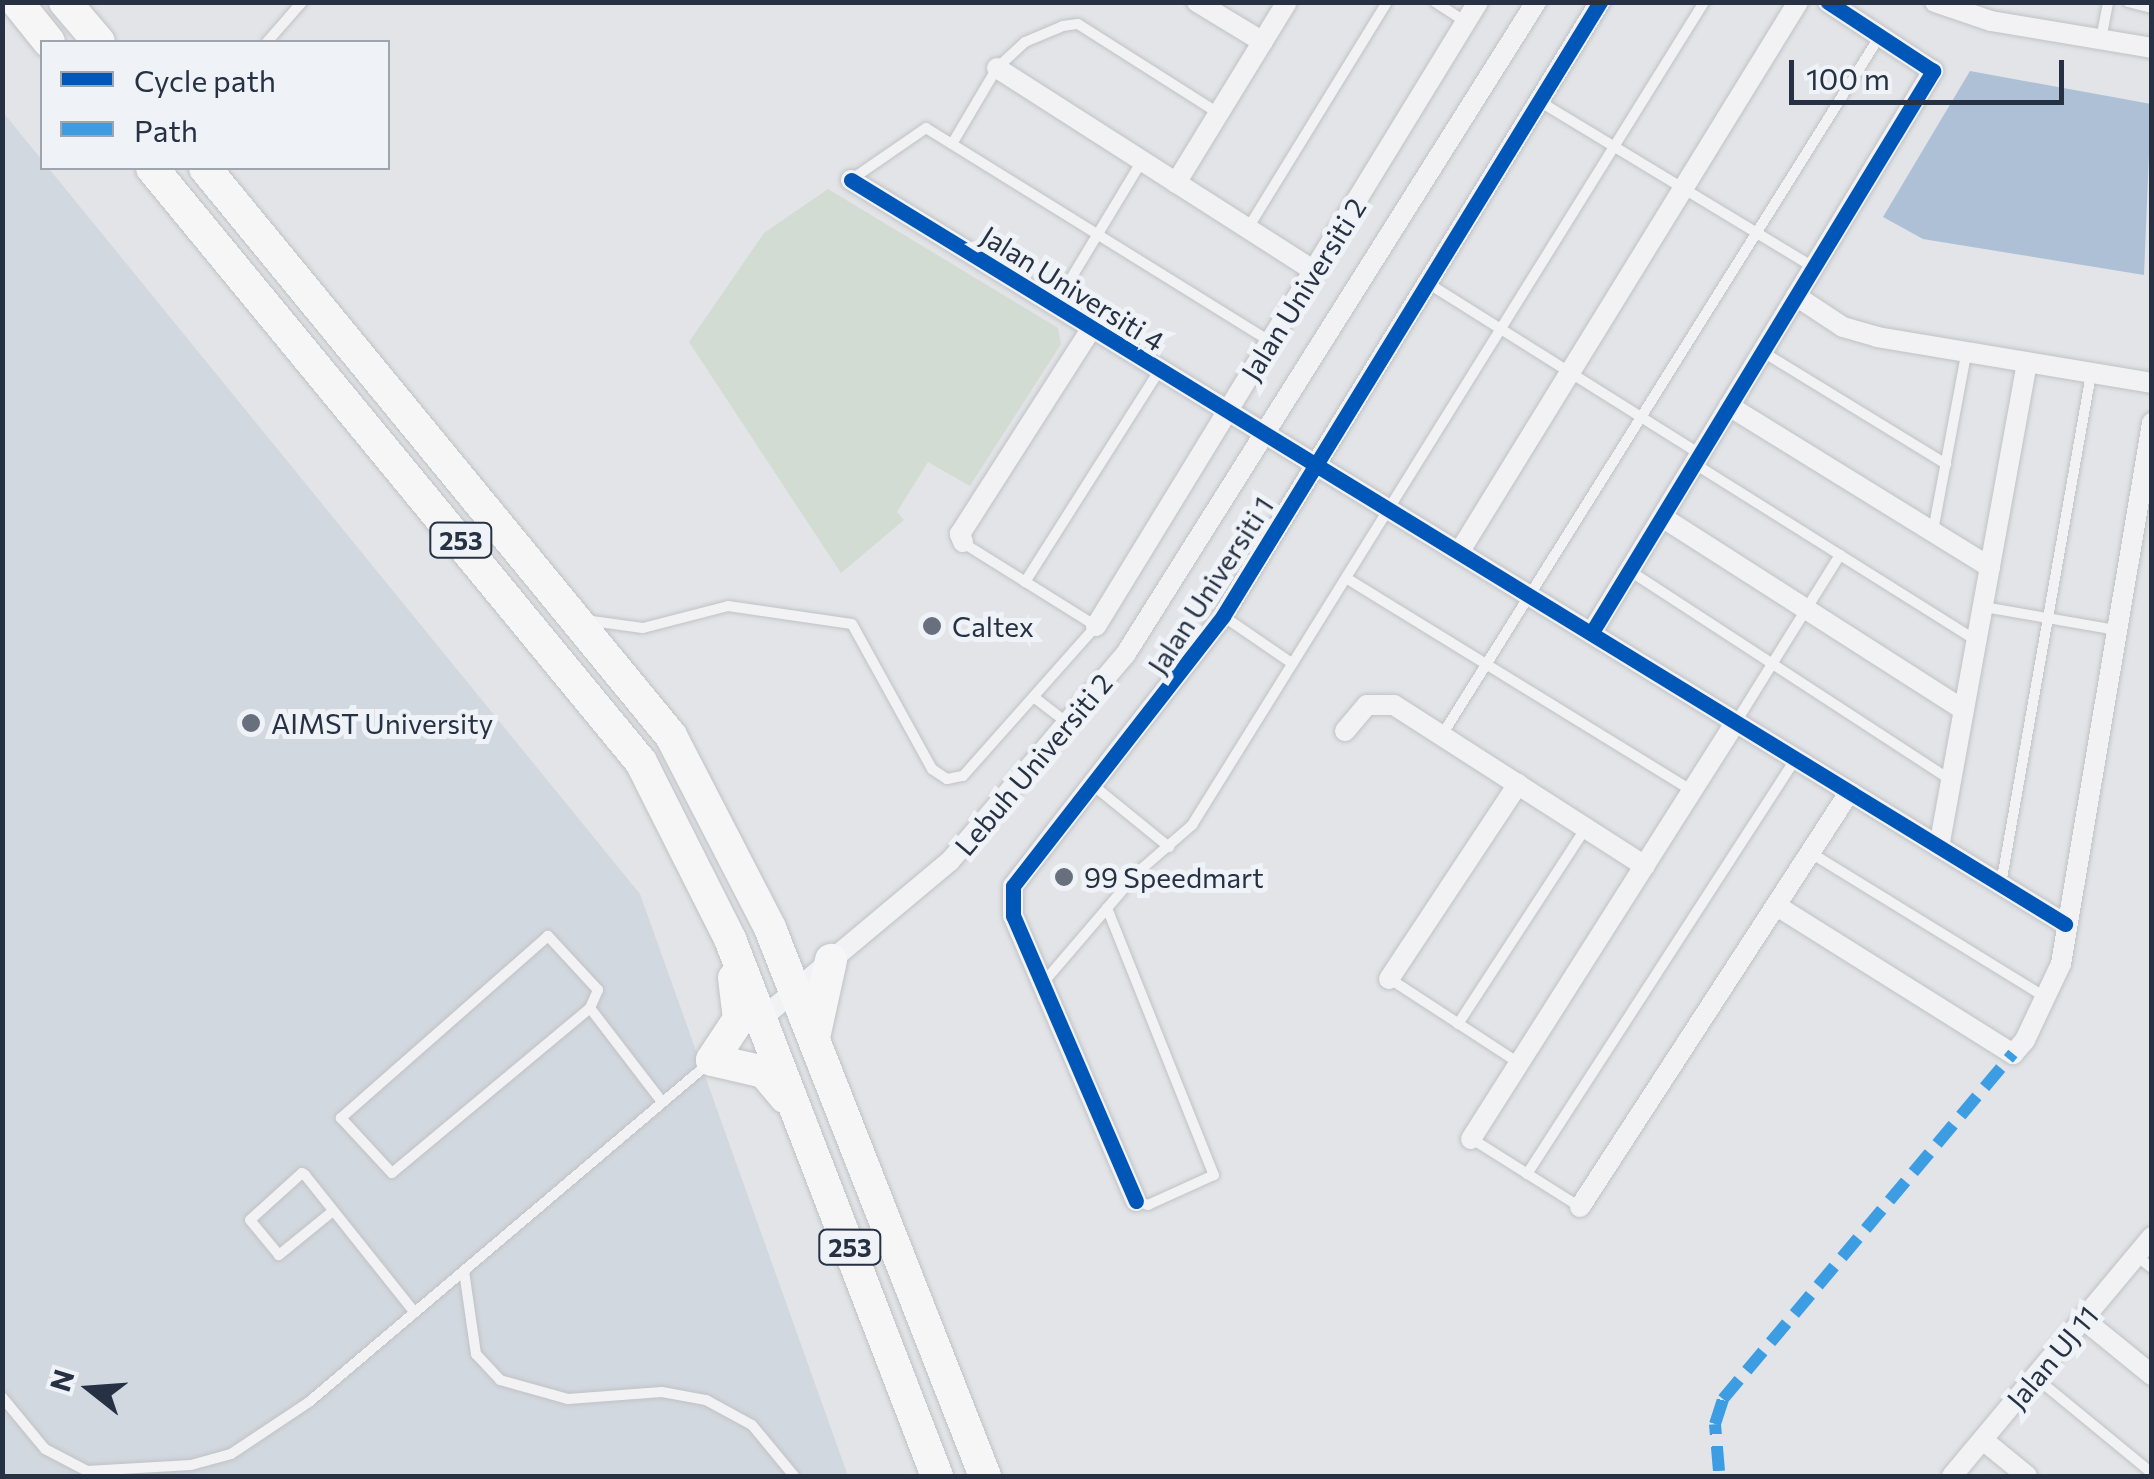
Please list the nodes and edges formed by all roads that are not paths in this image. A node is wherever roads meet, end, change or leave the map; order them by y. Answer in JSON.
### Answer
{"nodes":[{"id":1,"x":16,"y":2,"type":"edge"},
{"id":2,"x":66,"y":2,"type":"edge"},
{"id":3,"x":302,"y":2,"type":"edge"},
{"id":4,"x":1198,"y":2,"type":"edge"},
{"id":5,"x":1287,"y":2,"type":"edge"},
{"id":6,"x":1386,"y":2,"type":"edge"},
{"id":7,"x":1435,"y":2,"type":"edge"},
{"id":8,"x":1478,"y":2,"type":"edge"},
{"id":9,"x":1536,"y":2,"type":"edge"},
{"id":10,"x":1600,"y":2,"type":"edge"},
{"id":11,"x":1704,"y":2,"type":"edge"},
{"id":12,"x":1798,"y":2,"type":"edge"},
{"id":13,"x":1828,"y":2,"type":"edge"},
{"id":14,"x":1935,"y":2,"type":"edge"},
{"id":15,"x":2108,"y":2,"type":"edge"},
{"id":16,"x":2128,"y":2,"type":"edge"},
{"id":17,"x":2152,"y":8,"type":"edge"},
{"id":18,"x":1466,"y":22,"type":"junction"},
{"id":19,"x":1881,"y":34,"type":"junction"},
{"id":20,"x":48,"y":40,"type":"edge"},
{"id":21,"x":98,"y":40,"type":"edge"},
{"id":22,"x":270,"y":40,"type":"edge"},
{"id":23,"x":2101,"y":40,"type":"junction"},
{"id":24,"x":1263,"y":42,"type":"junction"},
{"id":25,"x":2152,"y":48,"type":"edge"},
{"id":26,"x":996,"y":68,"type":"junction"},
{"id":27,"x":1540,"y":102,"type":"junction"},
{"id":28,"x":1219,"y":114,"type":"junction"},
{"id":29,"x":952,"y":144,"type":"junction"},
{"id":30,"x":1615,"y":147,"type":"junction"},
{"id":31,"x":1142,"y":162,"type":"junction"},
{"id":32,"x":154,"y":170,"type":"edge"},
{"id":33,"x":207,"y":170,"type":"edge"},
{"id":34,"x":852,"y":180,"type":"joint"},
{"id":35,"x":1176,"y":184,"type":"junction"},
{"id":36,"x":1683,"y":189,"type":"junction"},
{"id":37,"x":1247,"y":229,"type":"junction"},
{"id":38,"x":1756,"y":233,"type":"junction"},
{"id":39,"x":1098,"y":234,"type":"junction"},
{"id":40,"x":1813,"y":267,"type":"junction"},
{"id":41,"x":1314,"y":271,"type":"junction"},
{"id":42,"x":1429,"y":284,"type":"junction"},
{"id":43,"x":1796,"y":296,"type":"junction"},
{"id":44,"x":1055,"y":306,"type":"junction"},
{"id":45,"x":1091,"y":328,"type":"junction"},
{"id":46,"x":1502,"y":330,"type":"junction"},
{"id":47,"x":1270,"y":341,"type":"junction"},
{"id":48,"x":1762,"y":351,"type":"junction"},
{"id":49,"x":1966,"y":355,"type":"junction"},
{"id":50,"x":2027,"y":365,"type":"junction"},
{"id":51,"x":1159,"y":370,"type":"junction"},
{"id":52,"x":1570,"y":372,"type":"junction"},
{"id":53,"x":2090,"y":374,"type":"junction"},
{"id":54,"x":2152,"y":383,"type":"edge"},
{"id":55,"x":1729,"y":406,"type":"junction"},
{"id":56,"x":1227,"y":413,"type":"junction"},
{"id":57,"x":1641,"y":416,"type":"junction"},
{"id":58,"x":2152,"y":424,"type":"edge"},
{"id":59,"x":1268,"y":438,"type":"junction"},
{"id":60,"x":1697,"y":458,"type":"junction"},
{"id":61,"x":1319,"y":464,"type":"junction"},
{"id":62,"x":1946,"y":464,"type":"junction"},
{"id":63,"x":1390,"y":508,"type":"junction"},
{"id":64,"x":1662,"y":517,"type":"junction"},
{"id":65,"x":1933,"y":531,"type":"junction"},
{"id":66,"x":962,"y":542,"type":"joint"},
{"id":67,"x":1460,"y":551,"type":"junction"},
{"id":68,"x":1840,"y":555,"type":"junction"},
{"id":69,"x":1990,"y":566,"type":"junction"},
{"id":70,"x":1629,"y":570,"type":"junction"},
{"id":71,"x":1346,"y":578,"type":"junction"},
{"id":72,"x":1025,"y":582,"type":"junction"},
{"id":73,"x":1530,"y":594,"type":"junction"},
{"id":74,"x":1983,"y":606,"type":"junction"},
{"id":75,"x":1806,"y":609,"type":"junction"},
{"id":76,"x":574,"y":614,"type":"junction"},
{"id":77,"x":1223,"y":616,"type":"junction"},
{"id":78,"x":2048,"y":618,"type":"junction"},
{"id":79,"x":1096,"y":626,"type":"junction"},
{"id":80,"x":2116,"y":630,"type":"junction"},
{"id":81,"x":1592,"y":632,"type":"junction"},
{"id":82,"x":1977,"y":641,"type":"junction"},
{"id":83,"x":1290,"y":662,"type":"junction"},
{"id":84,"x":1772,"y":663,"type":"junction"},
{"id":85,"x":1486,"y":665,"type":"junction"},
{"id":86,"x":1035,"y":698,"type":"junction"},
{"id":87,"x":1964,"y":710,"type":"junction"},
{"id":88,"x":1736,"y":722,"type":"junction"},
{"id":89,"x":1070,"y":725,"type":"junction"},
{"id":90,"x":1345,"y":732,"type":"dead end"},
{"id":91,"x":1442,"y":735,"type":"junction"},
{"id":92,"x":1796,"y":758,"type":"junction"},
{"id":93,"x":1951,"y":780,"type":"junction"},
{"id":94,"x":1518,"y":784,"type":"junction"},
{"id":95,"x":1094,"y":786,"type":"junction"},
{"id":96,"x":1692,"y":791,"type":"junction"},
{"id":97,"x":1850,"y":792,"type":"junction"},
{"id":98,"x":1586,"y":828,"type":"junction"},
{"id":99,"x":1169,"y":846,"type":"junction"},
{"id":100,"x":1939,"y":847,"type":"junction"},
{"id":101,"x":1810,"y":854,"type":"junction"},
{"id":102,"x":1644,"y":866,"type":"junction"},
{"id":103,"x":2001,"y":885,"type":"junction"},
{"id":104,"x":1776,"y":906,"type":"junction"},
{"id":105,"x":1107,"y":908,"type":"junction"},
{"id":106,"x":2065,"y":924,"type":"junction"},
{"id":107,"x":770,"y":928,"type":"junction"},
{"id":108,"x":730,"y":938,"type":"junction"},
{"id":109,"x":836,"y":956,"type":"junction"},
{"id":110,"x":1389,"y":979,"type":"joint"},
{"id":111,"x":1043,"y":983,"type":"junction"},
{"id":112,"x":795,"y":991,"type":"junction"},
{"id":113,"x":2050,"y":1000,"type":"junction"},
{"id":114,"x":590,"y":1008,"type":"junction"},
{"id":115,"x":761,"y":1018,"type":"junction"},
{"id":116,"x":1458,"y":1024,"type":"junction"},
{"id":117,"x":815,"y":1042,"type":"junction"},
{"id":118,"x":712,"y":1060,"type":"junction"},
{"id":119,"x":1519,"y":1063,"type":"junction"},
{"id":120,"x":662,"y":1102,"type":"junction"},
{"id":121,"x":797,"y":1112,"type":"junction"},
{"id":122,"x":1471,"y":1138,"type":"joint"},
{"id":123,"x":1528,"y":1174,"type":"junction"},
{"id":124,"x":1136,"y":1201,"type":"joint"},
{"id":125,"x":1580,"y":1207,"type":"joint"},
{"id":126,"x":333,"y":1211,"type":"junction"},
{"id":127,"x":2152,"y":1238,"type":"edge"},
{"id":128,"x":2140,"y":1259,"type":"edge"},
{"id":129,"x":464,"y":1270,"type":"junction"},
{"id":130,"x":414,"y":1313,"type":"junction"},
{"id":131,"x":2084,"y":1319,"type":"junction"},
{"id":132,"x":2152,"y":1376,"type":"edge"},
{"id":133,"x":2035,"y":1377,"type":"junction"},
{"id":134,"x":2,"y":1398,"type":"edge"},
{"id":135,"x":1983,"y":1440,"type":"junction"},
{"id":136,"x":2152,"y":1473,"type":"edge"},
{"id":137,"x":794,"y":1476,"type":"edge"},
{"id":138,"x":937,"y":1476,"type":"edge"},
{"id":139,"x":984,"y":1476,"type":"edge"},
{"id":140,"x":1952,"y":1476,"type":"edge"},
{"id":141,"x":2026,"y":1476,"type":"edge"}],
"edges":[{"from":1,"to":20,"type":"main road"},
{"from":2,"to":21,"type":"main road"},
{"from":3,"to":22,"type":"lane"},
{"from":4,"to":24,"type":"street"},
{"from":5,"to":24,"type":"street"},
{"from":6,"to":37,"type":"lane"},
{"from":7,"to":18,"type":"lane"},
{"from":8,"to":18,"type":"street","name":"Jalan Universiti 2"},
{"from":9,"to":59,"type":"street","name":"Lebuh Universiti 2"},
{"from":10,"to":27,"type":"street","name":"Jalan Universiti 1"},
{"from":11,"to":30,"type":"lane"},
{"from":12,"to":36,"type":"street"},
{"from":13,"to":19,"type":"street"},
{"from":14,"to":23,"type":"street"},
{"from":15,"to":23,"type":"lane"},
{"from":16,"to":17,"type":"lane"},
{"from":18,"to":41,"type":"street","name":"Jalan Universiti 2"},
{"from":19,"to":38,"type":"lane"},
{"from":19,"to":40,"type":"street"},
{"from":23,"to":25,"type":"street"},
{"from":24,"to":28,"type":"street"},
{"from":26,"to":28,"type":"lane"},
{"from":26,"to":29,"type":"lane"},
{"from":26,"to":31,"type":"street"},
{"from":27,"to":30,"type":"lane"},
{"from":27,"to":42,"type":"street","name":"Jalan Universiti 1"},
{"from":28,"to":35,"type":"street"},
{"from":29,"to":34,"type":"lane"},
{"from":29,"to":39,"type":"lane"},
{"from":30,"to":36,"type":"lane"},
{"from":30,"to":46,"type":"lane"},
{"from":31,"to":35,"type":"street"},
{"from":31,"to":39,"type":"lane"},
{"from":32,"to":108,"type":"main road","number":"253"},
{"from":33,"to":76,"type":"main road","number":"253"},
{"from":34,"to":44,"type":"street","name":"Jalan Universiti 4"},
{"from":35,"to":37,"type":"street"},
{"from":36,"to":38,"type":"lane"},
{"from":36,"to":52,"type":"street"},
{"from":37,"to":41,"type":"street"},
{"from":38,"to":40,"type":"lane"},
{"from":38,"to":57,"type":"lane"},
{"from":39,"to":44,"type":"lane"},
{"from":39,"to":47,"type":"lane"},
{"from":40,"to":43,"type":"street"},
{"from":41,"to":47,"type":"street","name":"Jalan Universiti 2"},
{"from":42,"to":46,"type":"lane"},
{"from":42,"to":61,"type":"street","name":"Jalan Universiti 1"},
{"from":43,"to":48,"type":"street"},
{"from":43,"to":49,"type":"street"},
{"from":44,"to":45,"type":"street","name":"Jalan Universiti 4"},
{"from":45,"to":51,"type":"street","name":"Jalan Universiti 4"},
{"from":45,"to":66,"type":"street"},
{"from":46,"to":52,"type":"lane"},
{"from":46,"to":63,"type":"lane"},
{"from":47,"to":56,"type":"street","name":"Jalan Universiti 2"},
{"from":48,"to":55,"type":"street"},
{"from":48,"to":62,"type":"lane"},
{"from":49,"to":50,"type":"street"},
{"from":49,"to":62,"type":"lane"},
{"from":50,"to":53,"type":"street"},
{"from":50,"to":69,"type":"street"},
{"from":51,"to":56,"type":"street","name":"Jalan Universiti 4"},
{"from":51,"to":72,"type":"lane"},
{"from":52,"to":57,"type":"lane"},
{"from":52,"to":67,"type":"street"},
{"from":53,"to":54,"type":"street"},
{"from":53,"to":78,"type":"lane"},
{"from":55,"to":60,"type":"street"},
{"from":55,"to":65,"type":"street"},
{"from":56,"to":59,"type":"street","name":"Jalan Universiti 4"},
{"from":56,"to":79,"type":"street","name":"Jalan Universiti 2"},
{"from":57,"to":60,"type":"lane"},
{"from":57,"to":73,"type":"lane"},
{"from":58,"to":80,"type":"street"},
{"from":59,"to":61,"type":"street","name":"Jalan Universiti 4"},
{"from":59,"to":89,"type":"street","name":"Lebuh Universiti 2"},
{"from":60,"to":64,"type":"street"},
{"from":60,"to":68,"type":"lane"},
{"from":61,"to":63,"type":"street","name":"Jalan Universiti 4"},
{"from":61,"to":77,"type":"street","name":"Jalan Universiti 1"},
{"from":62,"to":65,"type":"lane"},
{"from":63,"to":67,"type":"street","name":"Jalan Universiti 4"},
{"from":63,"to":71,"type":"lane"},
{"from":64,"to":70,"type":"street"},
{"from":64,"to":75,"type":"street"},
{"from":65,"to":69,"type":"street"},
{"from":66,"to":72,"type":"lane"},
{"from":67,"to":73,"type":"street","name":"Jalan Universiti 4"},
{"from":68,"to":75,"type":"lane"},
{"from":68,"to":82,"type":"lane"},
{"from":69,"to":74,"type":"street"},
{"from":70,"to":81,"type":"street"},
{"from":70,"to":84,"type":"lane"},
{"from":71,"to":83,"type":"lane"},
{"from":71,"to":85,"type":"lane"},
{"from":72,"to":79,"type":"lane"},
{"from":73,"to":81,"type":"street","name":"Jalan Universiti 4"},
{"from":73,"to":85,"type":"lane"},
{"from":74,"to":78,"type":"lane"},
{"from":74,"to":82,"type":"street"},
{"from":75,"to":84,"type":"lane"},
{"from":75,"to":87,"type":"street"},
{"from":76,"to":86,"type":"lane"},
{"from":76,"to":107,"type":"main road","number":"253"},
{"from":77,"to":83,"type":"lane"},
{"from":77,"to":95,"type":"street","name":"Jalan Universiti 1"},
{"from":78,"to":80,"type":"lane"},
{"from":78,"to":103,"type":"lane"},
{"from":79,"to":86,"type":"lane"},
{"from":80,"to":106,"type":"street"},
{"from":81,"to":88,"type":"street","name":"Jalan Universiti 4"},
{"from":82,"to":87,"type":"street"},
{"from":83,"to":99,"type":"lane"},
{"from":84,"to":88,"type":"lane"},
{"from":84,"to":93,"type":"lane"},
{"from":85,"to":91,"type":"lane"},
{"from":85,"to":96,"type":"lane"},
{"from":86,"to":89,"type":"lane"},
{"from":87,"to":93,"type":"street"},
{"from":88,"to":92,"type":"street","name":"Jalan Universiti 4"},
{"from":88,"to":96,"type":"street"},
{"from":89,"to":109,"type":"street","name":"Lebuh Universiti 2"},
{"from":90,"to":91,"type":"street"},
{"from":91,"to":94,"type":"street"},
{"from":92,"to":97,"type":"street","name":"Jalan Universiti 4"},
{"from":92,"to":123,"type":"lane"},
{"from":93,"to":100,"type":"street"},
{"from":94,"to":98,"type":"street"},
{"from":94,"to":110,"type":"street"},
{"from":95,"to":99,"type":"lane"},
{"from":95,"to":111,"type":"street","name":"Jalan Universiti 1"},
{"from":96,"to":102,"type":"street"},
{"from":97,"to":100,"type":"street","name":"Jalan Universiti 4"},
{"from":97,"to":101,"type":"street"},
{"from":98,"to":102,"type":"street"},
{"from":98,"to":116,"type":"lane"},
{"from":99,"to":105,"type":"lane"},
{"from":100,"to":103,"type":"street","name":"Jalan Universiti 4"},
{"from":101,"to":104,"type":"street"},
{"from":101,"to":113,"type":"lane"},
{"from":102,"to":119,"type":"street"},
{"from":103,"to":106,"type":"street","name":"Jalan Universiti 4"},
{"from":104,"to":113,"type":"street"},
{"from":104,"to":125,"type":"street"},
{"from":105,"to":111,"type":"lane"},
{"from":105,"to":124,"type":"lane"},
{"from":106,"to":113,"type":"street"},
{"from":107,"to":109,"type":"main road"},
{"from":107,"to":112,"type":"main road","number":"253"},
{"from":108,"to":115,"type":"main road","number":"253"},
{"from":108,"to":118,"type":"main road"},
{"from":109,"to":112,"type":"street","name":"Lebuh Universiti 2"},
{"from":109,"to":117,"type":"main road"},
{"from":110,"to":116,"type":"lane"},
{"from":111,"to":124,"type":"street","name":"Jalan Universiti 1"},
{"from":112,"to":115,"type":"street","name":"Lebuh Universiti 2"},
{"from":112,"to":117,"type":"main road","number":"253"},
{"from":114,"to":114,"type":"lane"},
{"from":114,"to":120,"type":"lane"},
{"from":115,"to":118,"type":"lane"},
{"from":115,"to":121,"type":"main road","number":"253"},
{"from":116,"to":119,"type":"lane"},
{"from":117,"to":139,"type":"main road","number":"253"},
{"from":118,"to":120,"type":"lane"},
{"from":118,"to":121,"type":"main road"},
{"from":119,"to":122,"type":"street"},
{"from":120,"to":129,"type":"lane"},
{"from":121,"to":138,"type":"main road","number":"253"},
{"from":122,"to":123,"type":"lane"},
{"from":123,"to":125,"type":"lane"},
{"from":126,"to":126,"type":"lane"},
{"from":126,"to":130,"type":"lane"},
{"from":127,"to":128,"type":"street","name":"Jalan UJ 11"},
{"from":128,"to":131,"type":"street","name":"Jalan UJ 11"},
{"from":129,"to":130,"type":"lane"},
{"from":129,"to":137,"type":"lane"},
{"from":130,"to":134,"type":"lane"},
{"from":131,"to":132,"type":"street"},
{"from":131,"to":133,"type":"street","name":"Jalan UJ 11"},
{"from":133,"to":135,"type":"street","name":"Jalan UJ 11"},
{"from":133,"to":136,"type":"lane"},
{"from":135,"to":140,"type":"street","name":"Jalan UJ 11"},
{"from":135,"to":141,"type":"street"}]}
